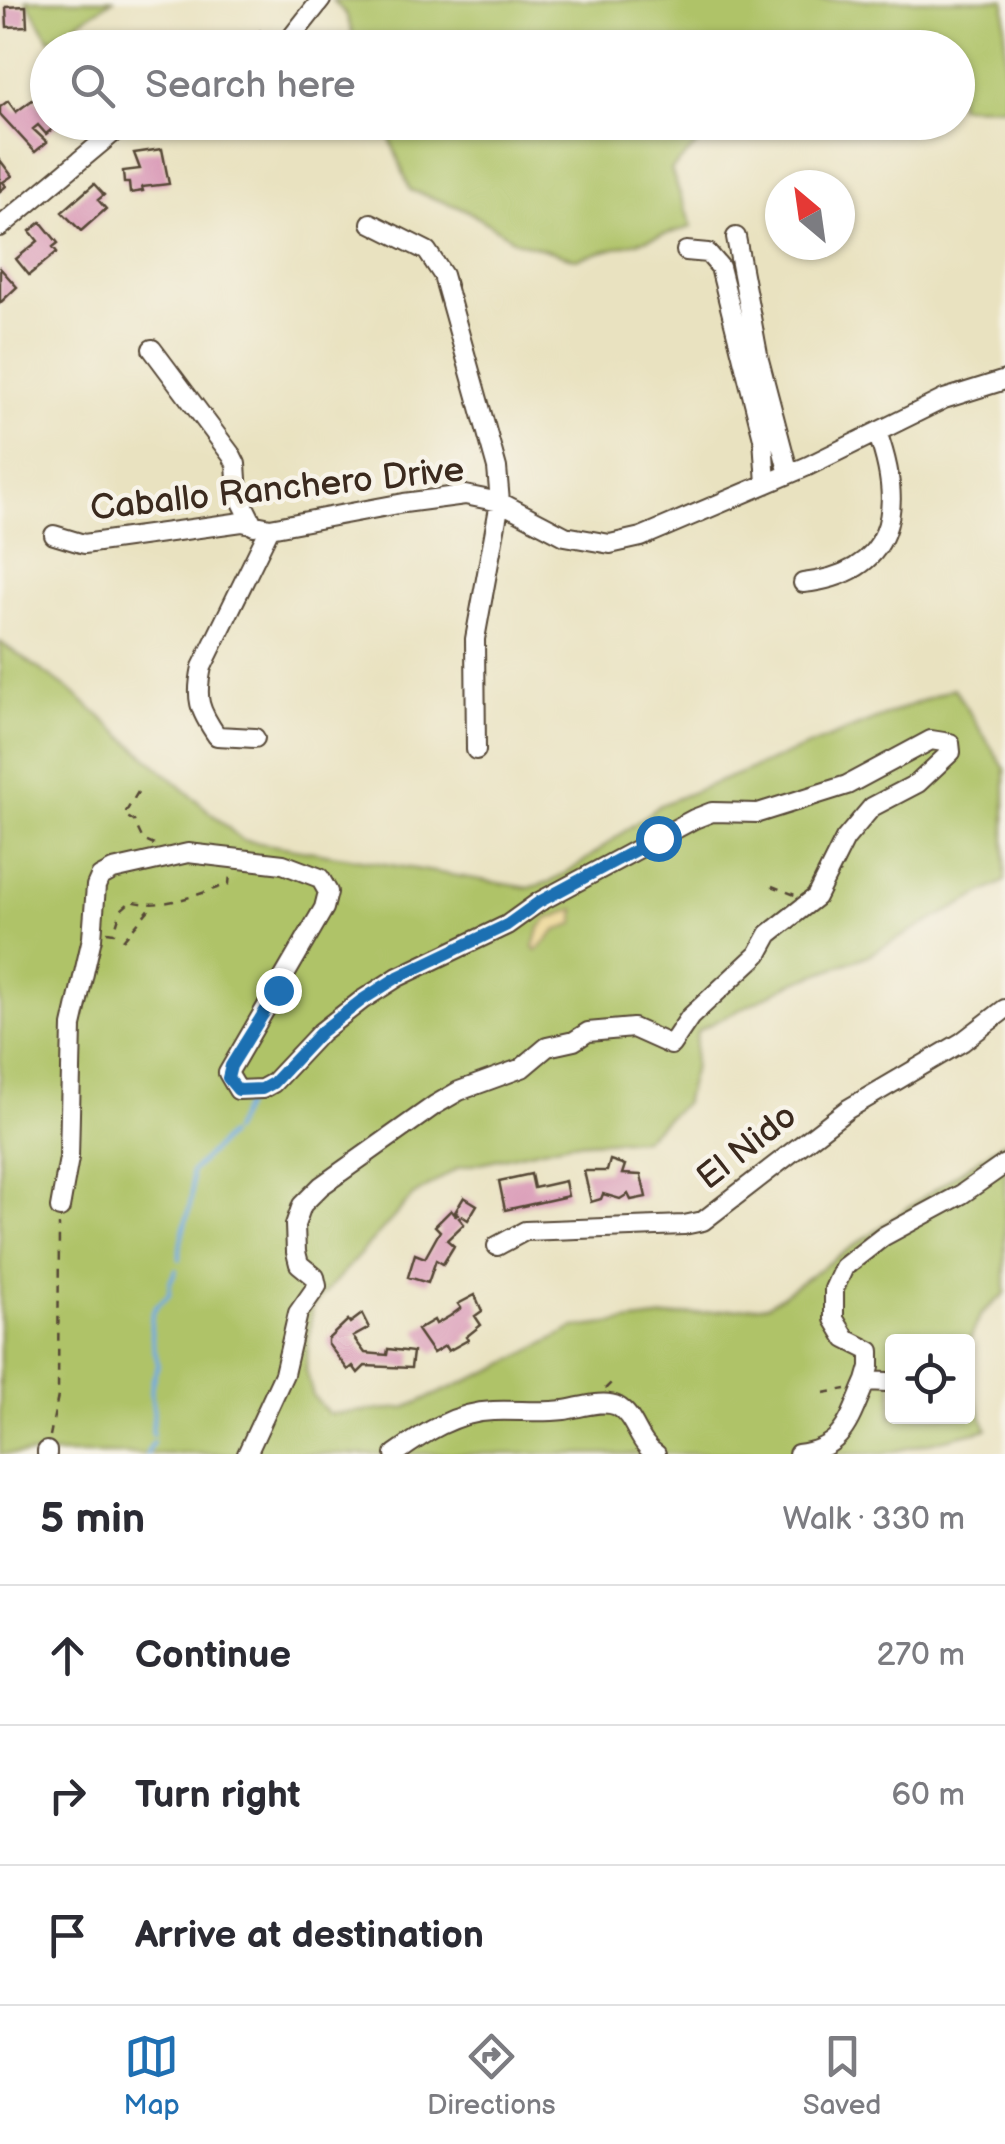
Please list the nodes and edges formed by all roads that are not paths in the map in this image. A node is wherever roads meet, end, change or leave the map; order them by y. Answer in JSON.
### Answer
{"nodes":[{"id":1,"x":322,"y":0,"type":"edge"},
{"id":2,"x":298,"y":30,"type":"edge"},
{"id":3,"x":104,"y":140,"type":"edge"},
{"id":4,"x":371,"y":223,"type":"dead end"},
{"id":5,"x":0,"y":227,"type":"edge"},
{"id":6,"x":736,"y":237,"type":"dead end"},
{"id":7,"x":686,"y":252,"type":"dead end"},
{"id":8,"x":152,"y":350,"type":"dead end"},
{"id":9,"x":1005,"y":380,"type":"edge"},
{"id":10,"x":877,"y":432,"type":"junction"},
{"id":11,"x":789,"y":474,"type":"junction"},
{"id":12,"x":766,"y":484,"type":"junction"},
{"id":13,"x":500,"y":502,"type":"junction"},
{"id":14,"x":256,"y":526,"type":"junction"},
{"id":15,"x":54,"y":535,"type":"dead end"},
{"id":16,"x":802,"y":583,"type":"dead end"},
{"id":17,"x":256,"y":738,"type":"dead end"},
{"id":18,"x":476,"y":750,"type":"dead end"},
{"id":19,"x":1005,"y":1010,"type":"edge"},
{"id":20,"x":1005,"y":1164,"type":"edge"},
{"id":21,"x":60,"y":1208,"type":"road end"},
{"id":22,"x":498,"y":1246,"type":"dead end"},
{"id":23,"x":866,"y":1381,"type":"junction"},
{"id":24,"x":885,"y":1382,"type":"edge"},
{"id":25,"x":247,"y":1454,"type":"edge"},
{"id":26,"x":395,"y":1454,"type":"edge"},
{"id":27,"x":656,"y":1454,"type":"edge"},
{"id":28,"x":798,"y":1454,"type":"edge"}],
"edges":[{"from":1,"to":2,"type":"street"},
{"from":3,"to":5,"type":"street"},
{"from":4,"to":13,"type":"street"},
{"from":6,"to":11,"type":"street"},
{"from":7,"to":12,"type":"street"},
{"from":8,"to":14,"type":"street"},
{"from":9,"to":10,"type":"street","name":"Caballo Ranchero Drive"},
{"from":10,"to":11,"type":"street","name":"Caballo Ranchero Drive"},
{"from":10,"to":16,"type":"street"},
{"from":11,"to":12,"type":"street","name":"Caballo Ranchero Drive"},
{"from":12,"to":13,"type":"street","name":"Caballo Ranchero Drive"},
{"from":13,"to":14,"type":"street","name":"Caballo Ranchero Drive"},
{"from":13,"to":18,"type":"street"},
{"from":14,"to":15,"type":"street","name":"Caballo Ranchero Drive"},
{"from":14,"to":17,"type":"street"},
{"from":19,"to":22,"type":"street","name":"El Nido"},
{"from":20,"to":23,"type":"street"},
{"from":21,"to":25,"type":"street"},
{"from":23,"to":24,"type":"street"},
{"from":23,"to":28,"type":"street"},
{"from":26,"to":27,"type":"street"}]}
